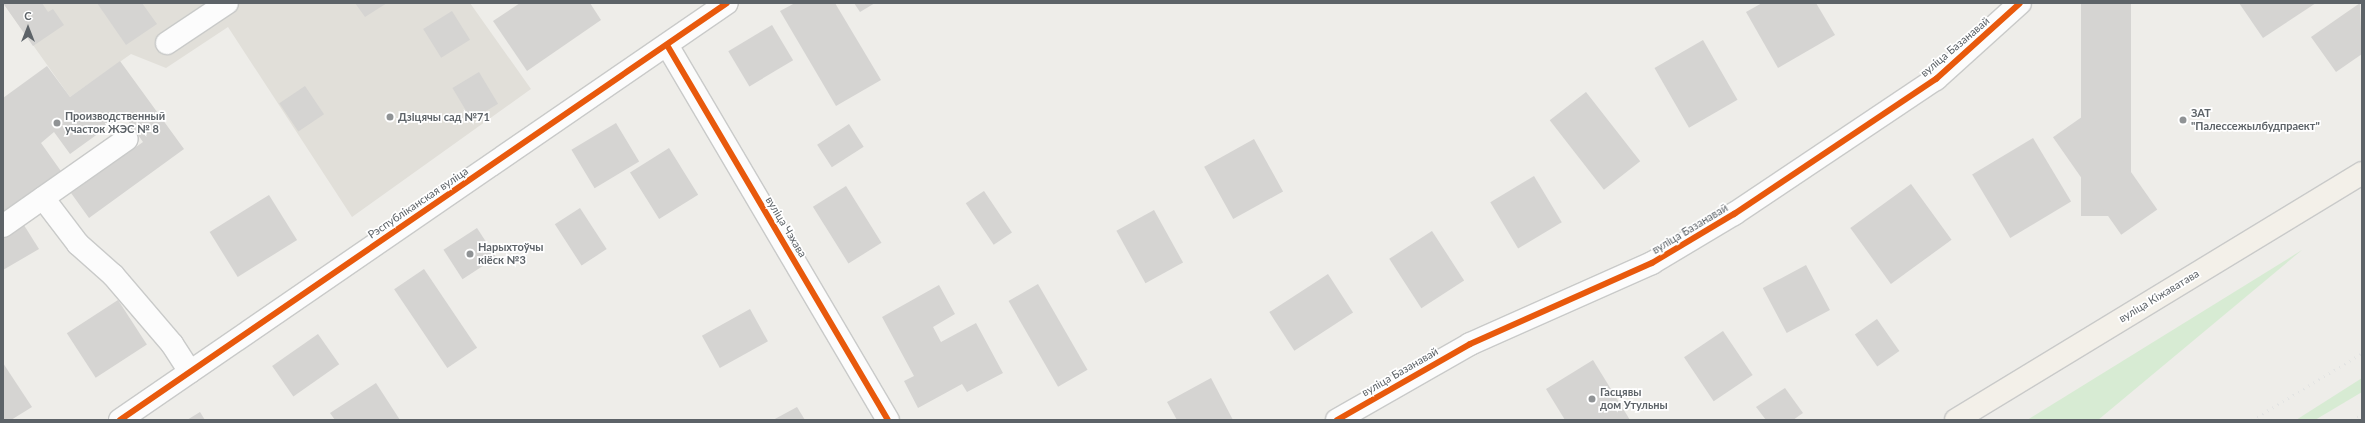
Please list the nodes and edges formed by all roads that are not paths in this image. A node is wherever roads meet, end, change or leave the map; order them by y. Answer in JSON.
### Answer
{"nodes":[{"id":1,"x":226,"y":3,"type":"edge"},
{"id":2,"x":728,"y":3,"type":"edge"},
{"id":3,"x":2020,"y":3,"type":"edge"},
{"id":4,"x":167,"y":43,"type":"dead end"},
{"id":5,"x":667,"y":45,"type":"junction"},
{"id":6,"x":127,"y":139,"type":"dead end"},
{"id":7,"x":2362,"y":173,"type":"edge"},
{"id":8,"x":43,"y":198,"type":"junction"},
{"id":9,"x":3,"y":226,"type":"edge"},
{"id":10,"x":190,"y":372,"type":"junction"},
{"id":11,"x":120,"y":420,"type":"edge"},
{"id":12,"x":888,"y":420,"type":"edge"},
{"id":13,"x":1337,"y":420,"type":"edge"},
{"id":14,"x":1956,"y":420,"type":"edge"}],
"edges":[{"from":1,"to":4,"type":"street"},
{"from":2,"to":5,"type":"street","name":"Рэспубліканская вуліца"},
{"from":3,"to":13,"type":"street","name":"вуліца Базанавай"},
{"from":5,"to":10,"type":"street","name":"Рэспубліканская вуліца"},
{"from":5,"to":12,"type":"street","name":"вуліца Чэхава"},
{"from":6,"to":8,"type":"street"},
{"from":7,"to":14,"type":"main road","name":"вуліца Кіжаватава"},
{"from":8,"to":9,"type":"street"},
{"from":8,"to":10,"type":"street"},
{"from":10,"to":11,"type":"street","name":"Рэспубліканская вуліца"}]}
